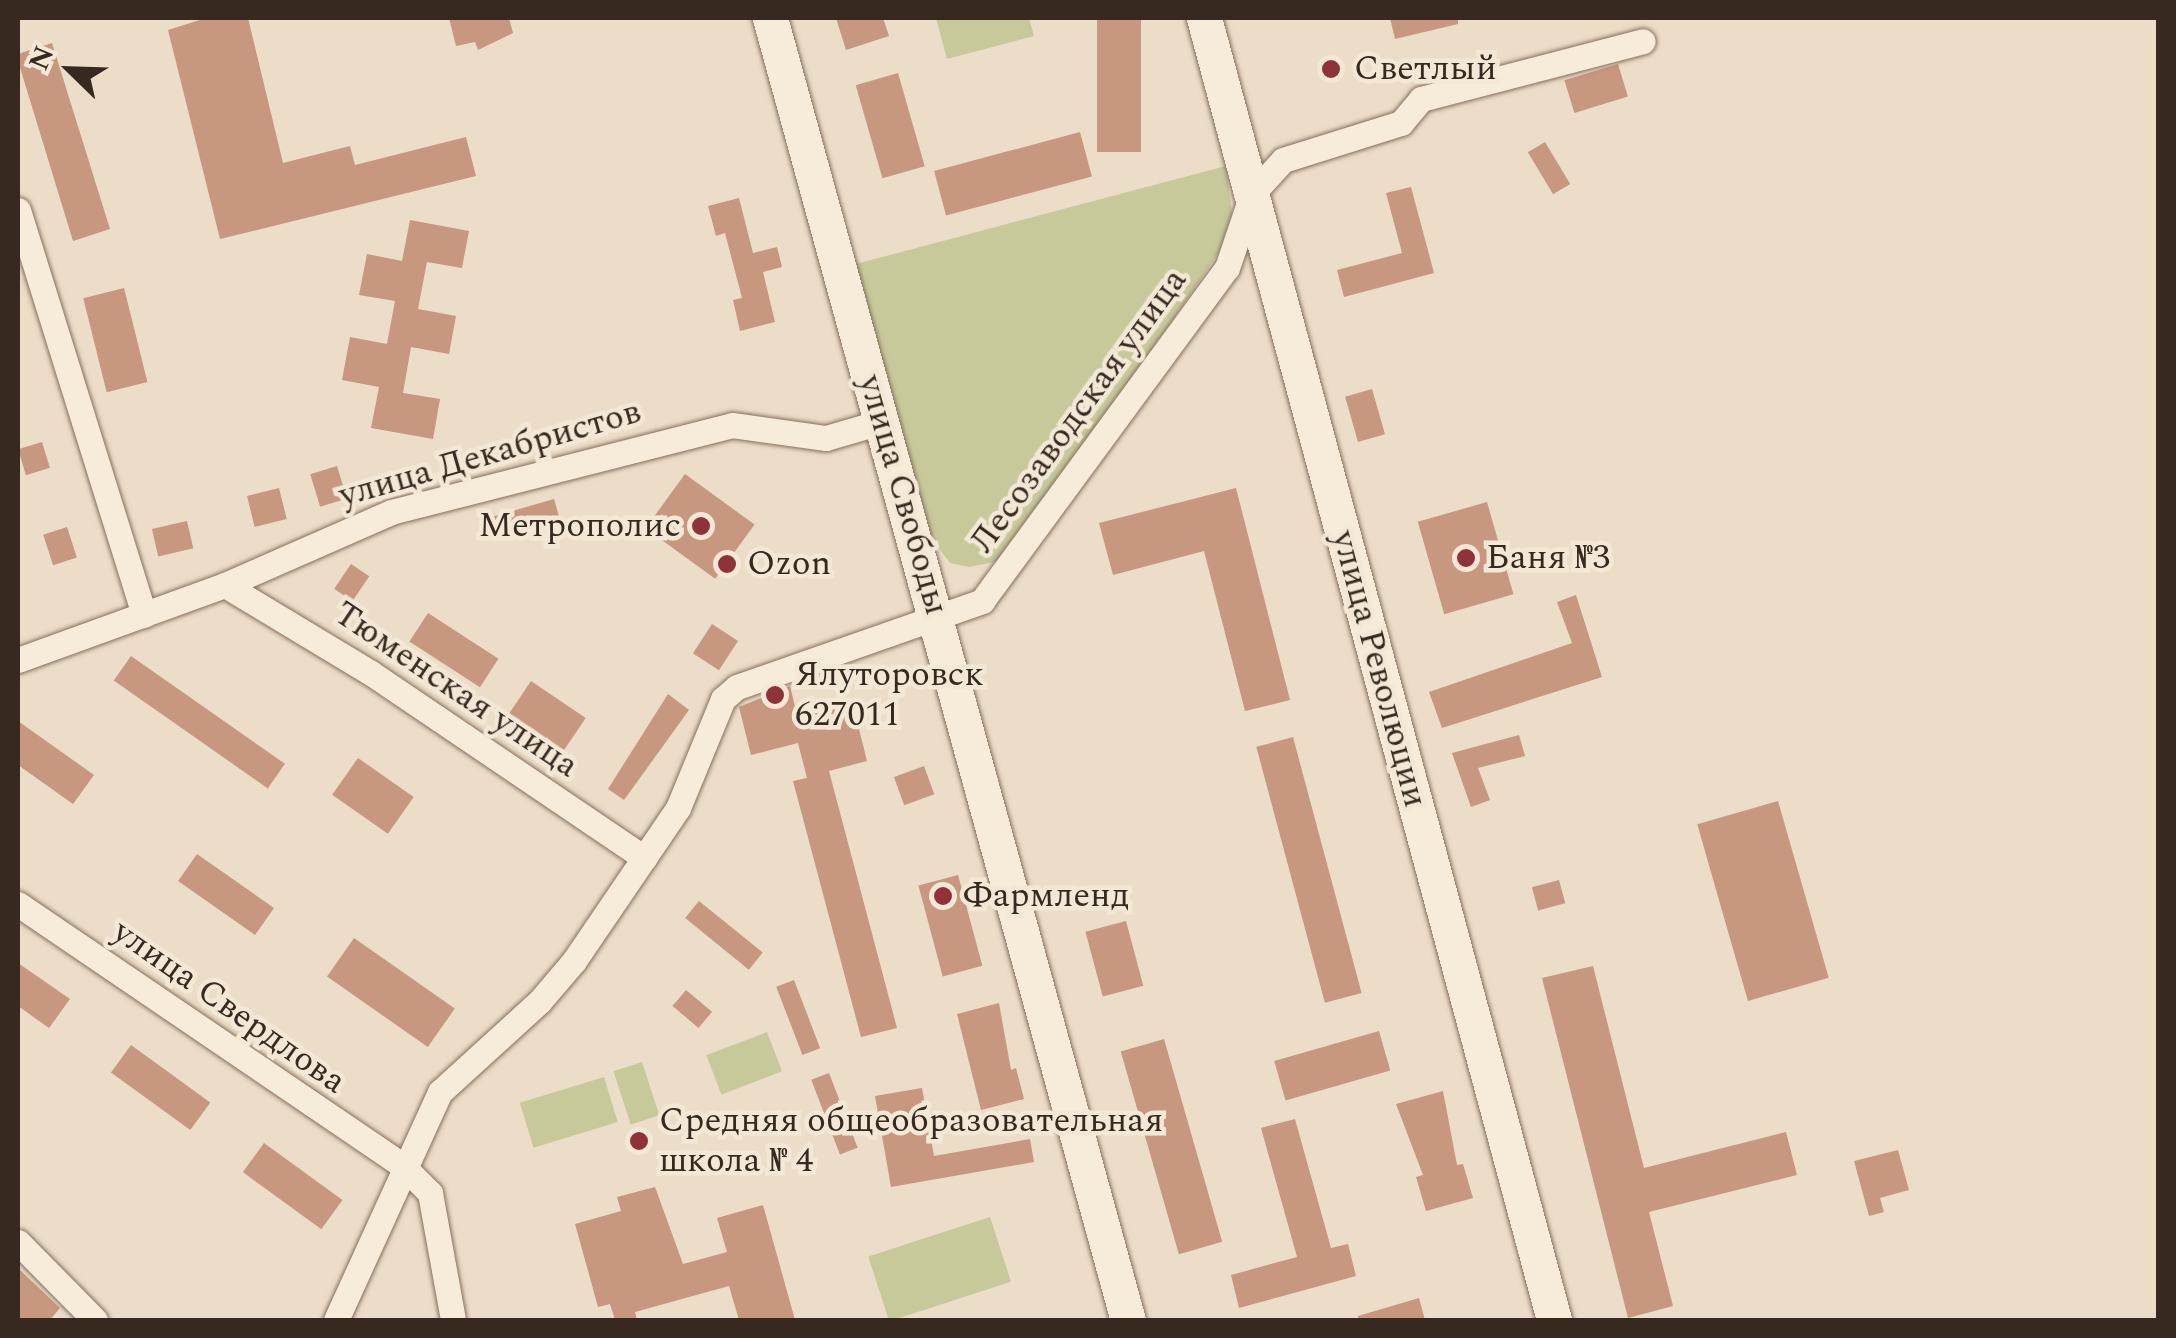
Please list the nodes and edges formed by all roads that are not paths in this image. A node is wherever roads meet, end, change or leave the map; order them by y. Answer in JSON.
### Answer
{"nodes":[{"id":1,"x":770,"y":18,"type":"edge"},
{"id":2,"x":1204,"y":18,"type":"edge"},
{"id":3,"x":1642,"y":40,"type":"dead end"},
{"id":4,"x":1252,"y":194,"type":"junction"},
{"id":5,"x":18,"y":210,"type":"edge"},
{"id":6,"x":882,"y":422,"type":"junction"},
{"id":7,"x":225,"y":585,"type":"junction"},
{"id":8,"x":144,"y":615,"type":"junction"},
{"id":9,"x":939,"y":622,"type":"junction"},
{"id":10,"x":19,"y":653,"type":"edge"},
{"id":11,"x":644,"y":858,"type":"junction"},
{"id":12,"x":18,"y":904,"type":"edge"},
{"id":13,"x":402,"y":1165,"type":"junction"},
{"id":14,"x":18,"y":1242,"type":"edge"},
{"id":15,"x":95,"y":1320,"type":"edge"},
{"id":16,"x":336,"y":1320,"type":"edge"},
{"id":17,"x":453,"y":1320,"type":"edge"},
{"id":18,"x":1128,"y":1320,"type":"edge"},
{"id":19,"x":1554,"y":1320,"type":"edge"}],
"edges":[{"from":1,"to":6,"type":"street","name":"улица Свободы"},
{"from":2,"to":4,"type":"street","name":"улица Революции"},
{"from":3,"to":4,"type":"street","name":"Лесозаводская улица"},
{"from":4,"to":9,"type":"street","name":"Лесозаводская улица"},
{"from":4,"to":19,"type":"street","name":"улица Революции"},
{"from":5,"to":8,"type":"street"},
{"from":6,"to":7,"type":"street","name":"улица Декабристов"},
{"from":6,"to":9,"type":"street","name":"улица Свободы"},
{"from":7,"to":8,"type":"street","name":"улица Декабристов"},
{"from":7,"to":11,"type":"street","name":"Тюменская улица"},
{"from":8,"to":10,"type":"street","name":"улица Декабристов"},
{"from":9,"to":11,"type":"street","name":"Лесозаводская улица"},
{"from":9,"to":18,"type":"street","name":"улица Свободы"},
{"from":11,"to":13,"type":"street","name":"Лесозаводская улица"},
{"from":12,"to":13,"type":"street","name":"улица Свердлова"},
{"from":13,"to":16,"type":"street","name":"Лесозаводская улица"},
{"from":13,"to":17,"type":"street"},
{"from":14,"to":15,"type":"street"}]}
